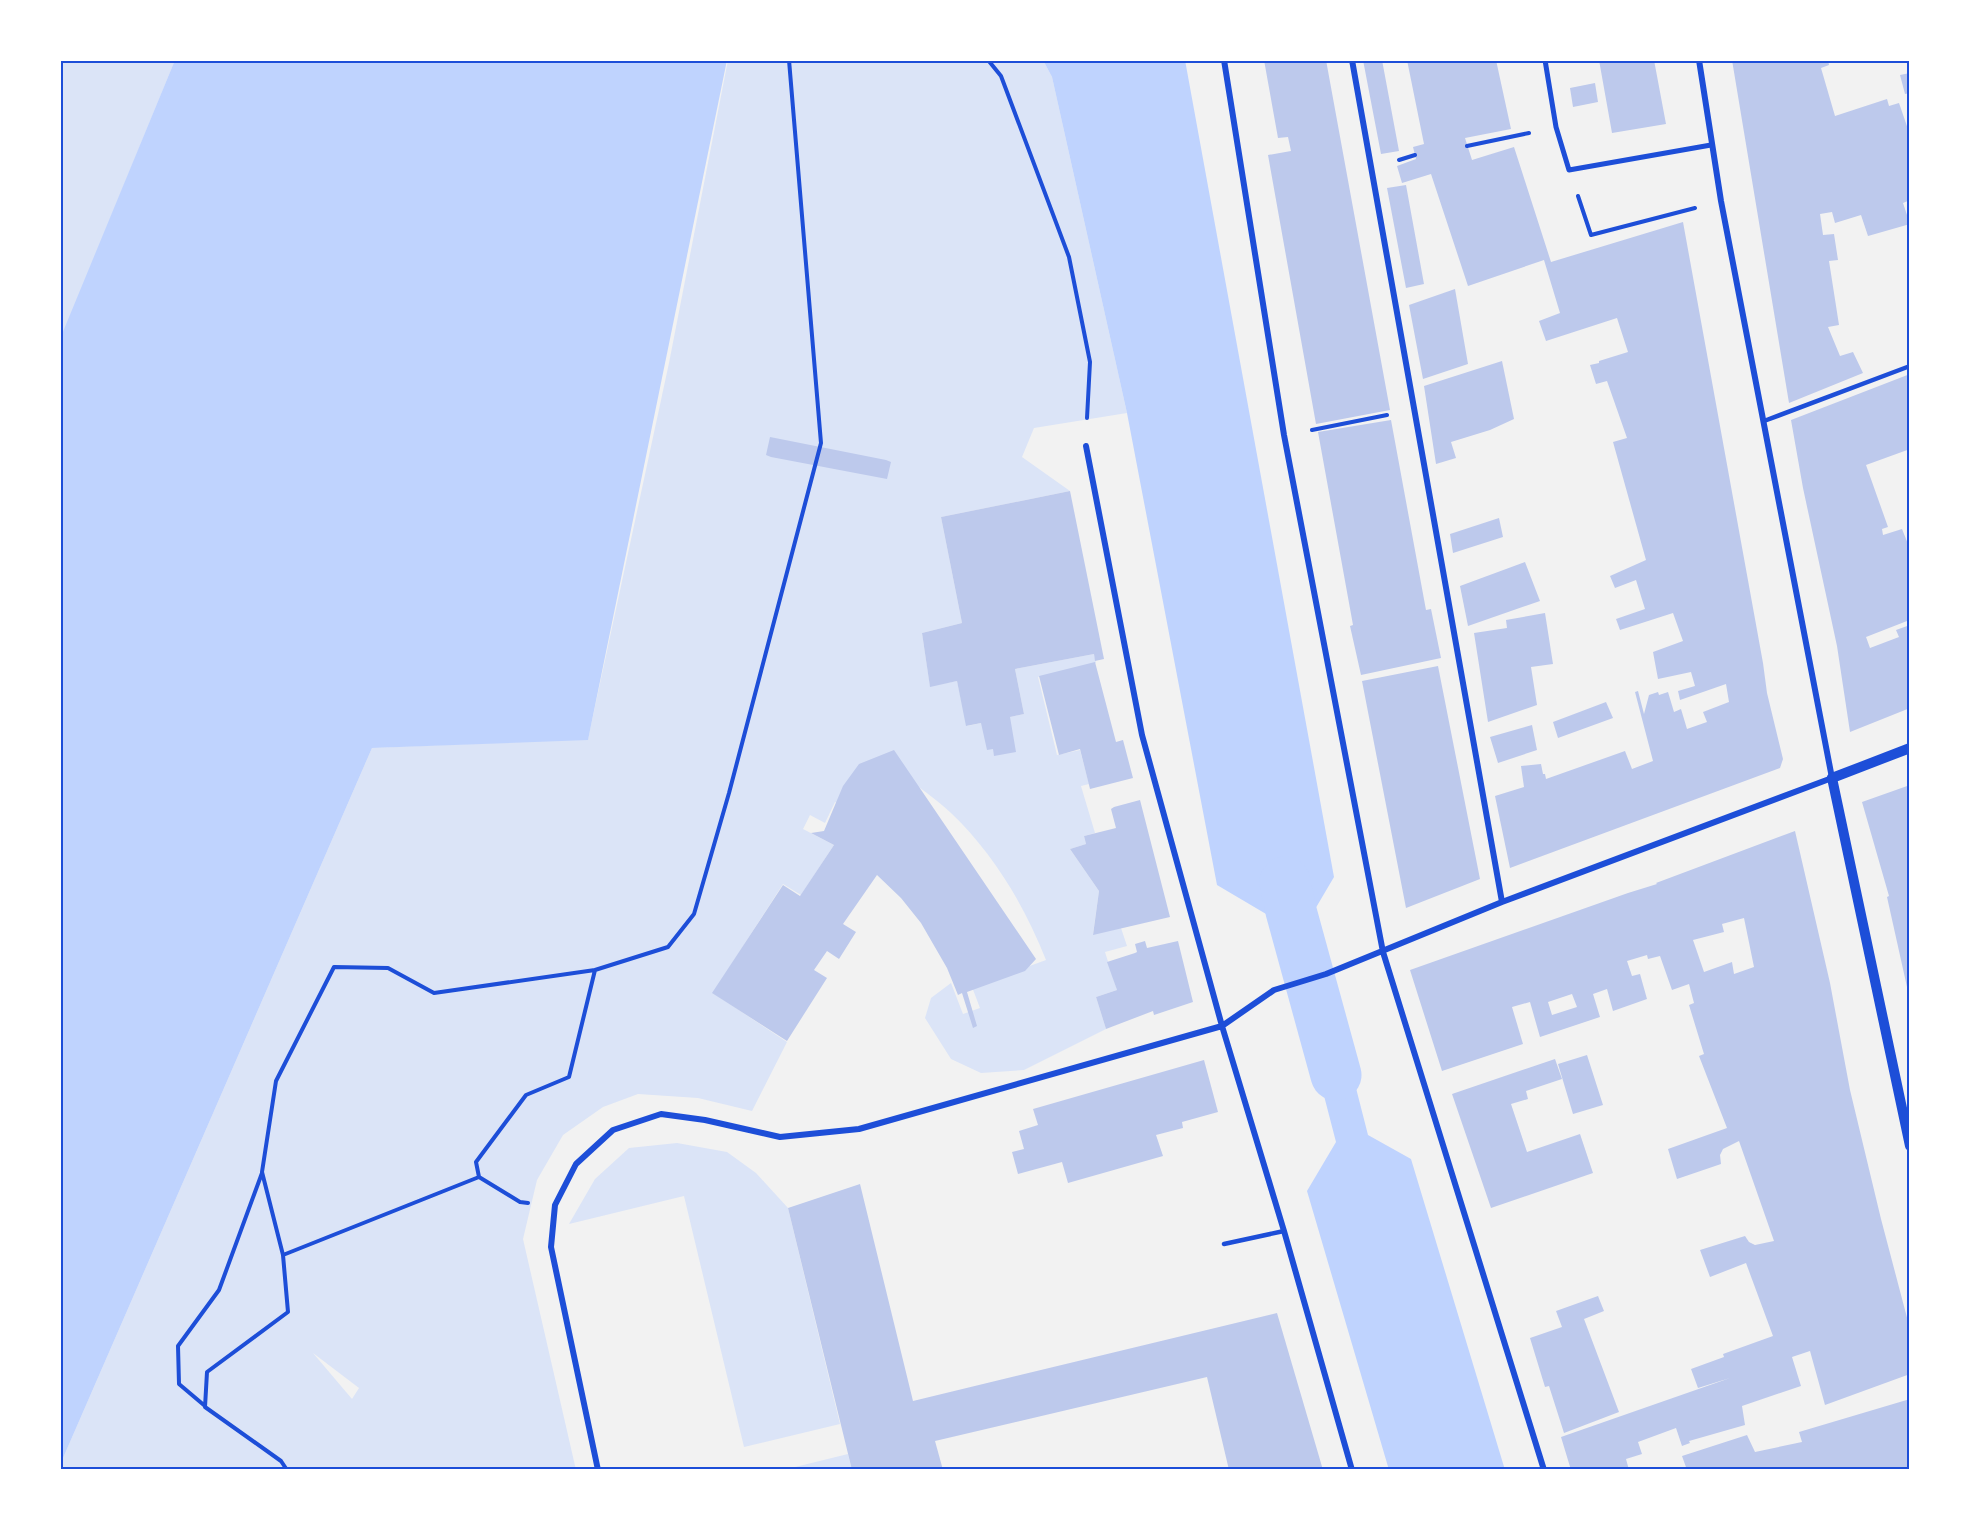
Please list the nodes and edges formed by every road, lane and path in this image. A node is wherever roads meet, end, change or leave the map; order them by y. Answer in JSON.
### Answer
{"nodes":[{"id":1,"x":789,"y":60,"type":"edge"},
{"id":2,"x":988,"y":60,"type":"edge"},
{"id":3,"x":1224,"y":60,"type":"edge"},
{"id":4,"x":1352,"y":60,"type":"edge"},
{"id":5,"x":1545,"y":60,"type":"edge"},
{"id":6,"x":1699,"y":60,"type":"edge"},
{"id":7,"x":1556,"y":127,"type":"junction"},
{"id":8,"x":1711,"y":145,"type":"junction"},
{"id":9,"x":1467,"y":146,"type":"dead end"},
{"id":10,"x":1569,"y":170,"type":"junction"},
{"id":11,"x":1721,"y":201,"type":"junction"},
{"id":12,"x":1910,"y":366,"type":"edge"},
{"id":13,"x":1415,"y":410,"type":"junction"},
{"id":14,"x":1764,"y":421,"type":"junction"},
{"id":15,"x":1284,"y":435,"type":"junction"},
{"id":16,"x":1086,"y":446,"type":"joint"},
{"id":17,"x":1910,"y":748,"type":"edge"},
{"id":18,"x":1832,"y":778,"type":"junction"},
{"id":19,"x":1502,"y":902,"type":"junction"},
{"id":20,"x":1383,"y":952,"type":"junction"},
{"id":21,"x":594,"y":970,"type":"junction"},
{"id":22,"x":1222,"y":1026,"type":"junction"},
{"id":23,"x":1910,"y":1146,"type":"edge"},
{"id":24,"x":262,"y":1172,"type":"junction"},
{"id":25,"x":478,"y":1177,"type":"junction"},
{"id":26,"x":555,"y":1205,"type":"junction"},
{"id":27,"x":1284,"y":1231,"type":"junction"},
{"id":28,"x":1224,"y":1244,"type":"dead end"},
{"id":29,"x":283,"y":1255,"type":"junction"},
{"id":30,"x":205,"y":1407,"type":"junction"},
{"id":31,"x":287,"y":1470,"type":"edge"},
{"id":32,"x":598,"y":1470,"type":"edge"},
{"id":33,"x":1352,"y":1470,"type":"edge"},
{"id":34,"x":1544,"y":1470,"type":"edge"}],
"edges":[{"from":1,"to":21,"type":"path"},
{"from":2,"to":16,"type":"path"},
{"from":3,"to":15,"type":"street"},
{"from":4,"to":13,"type":"street"},
{"from":5,"to":7,"type":"street"},
{"from":6,"to":8,"type":"street"},
{"from":7,"to":9,"type":"path"},
{"from":7,"to":10,"type":"street"},
{"from":8,"to":10,"type":"street"},
{"from":8,"to":11,"type":"street"},
{"from":10,"to":11,"type":"path"},
{"from":11,"to":14,"type":"street"},
{"from":12,"to":14,"type":"lane"},
{"from":13,"to":15,"type":"path"},
{"from":13,"to":19,"type":"street"},
{"from":14,"to":18,"type":"street"},
{"from":15,"to":20,"type":"street"},
{"from":16,"to":22,"type":"street"},
{"from":17,"to":18,"type":"street"},
{"from":18,"to":19,"type":"street"},
{"from":18,"to":23,"type":"street"},
{"from":19,"to":20,"type":"street"},
{"from":20,"to":22,"type":"street"},
{"from":20,"to":34,"type":"street"},
{"from":21,"to":24,"type":"path"},
{"from":21,"to":25,"type":"path"},
{"from":22,"to":26,"type":"street"},
{"from":22,"to":27,"type":"street"},
{"from":24,"to":29,"type":"path"},
{"from":24,"to":30,"type":"path"},
{"from":25,"to":26,"type":"path"},
{"from":25,"to":29,"type":"path"},
{"from":26,"to":32,"type":"street"},
{"from":27,"to":28,"type":"lane"},
{"from":27,"to":33,"type":"street"},
{"from":29,"to":30,"type":"path"},
{"from":30,"to":31,"type":"path"}]}
